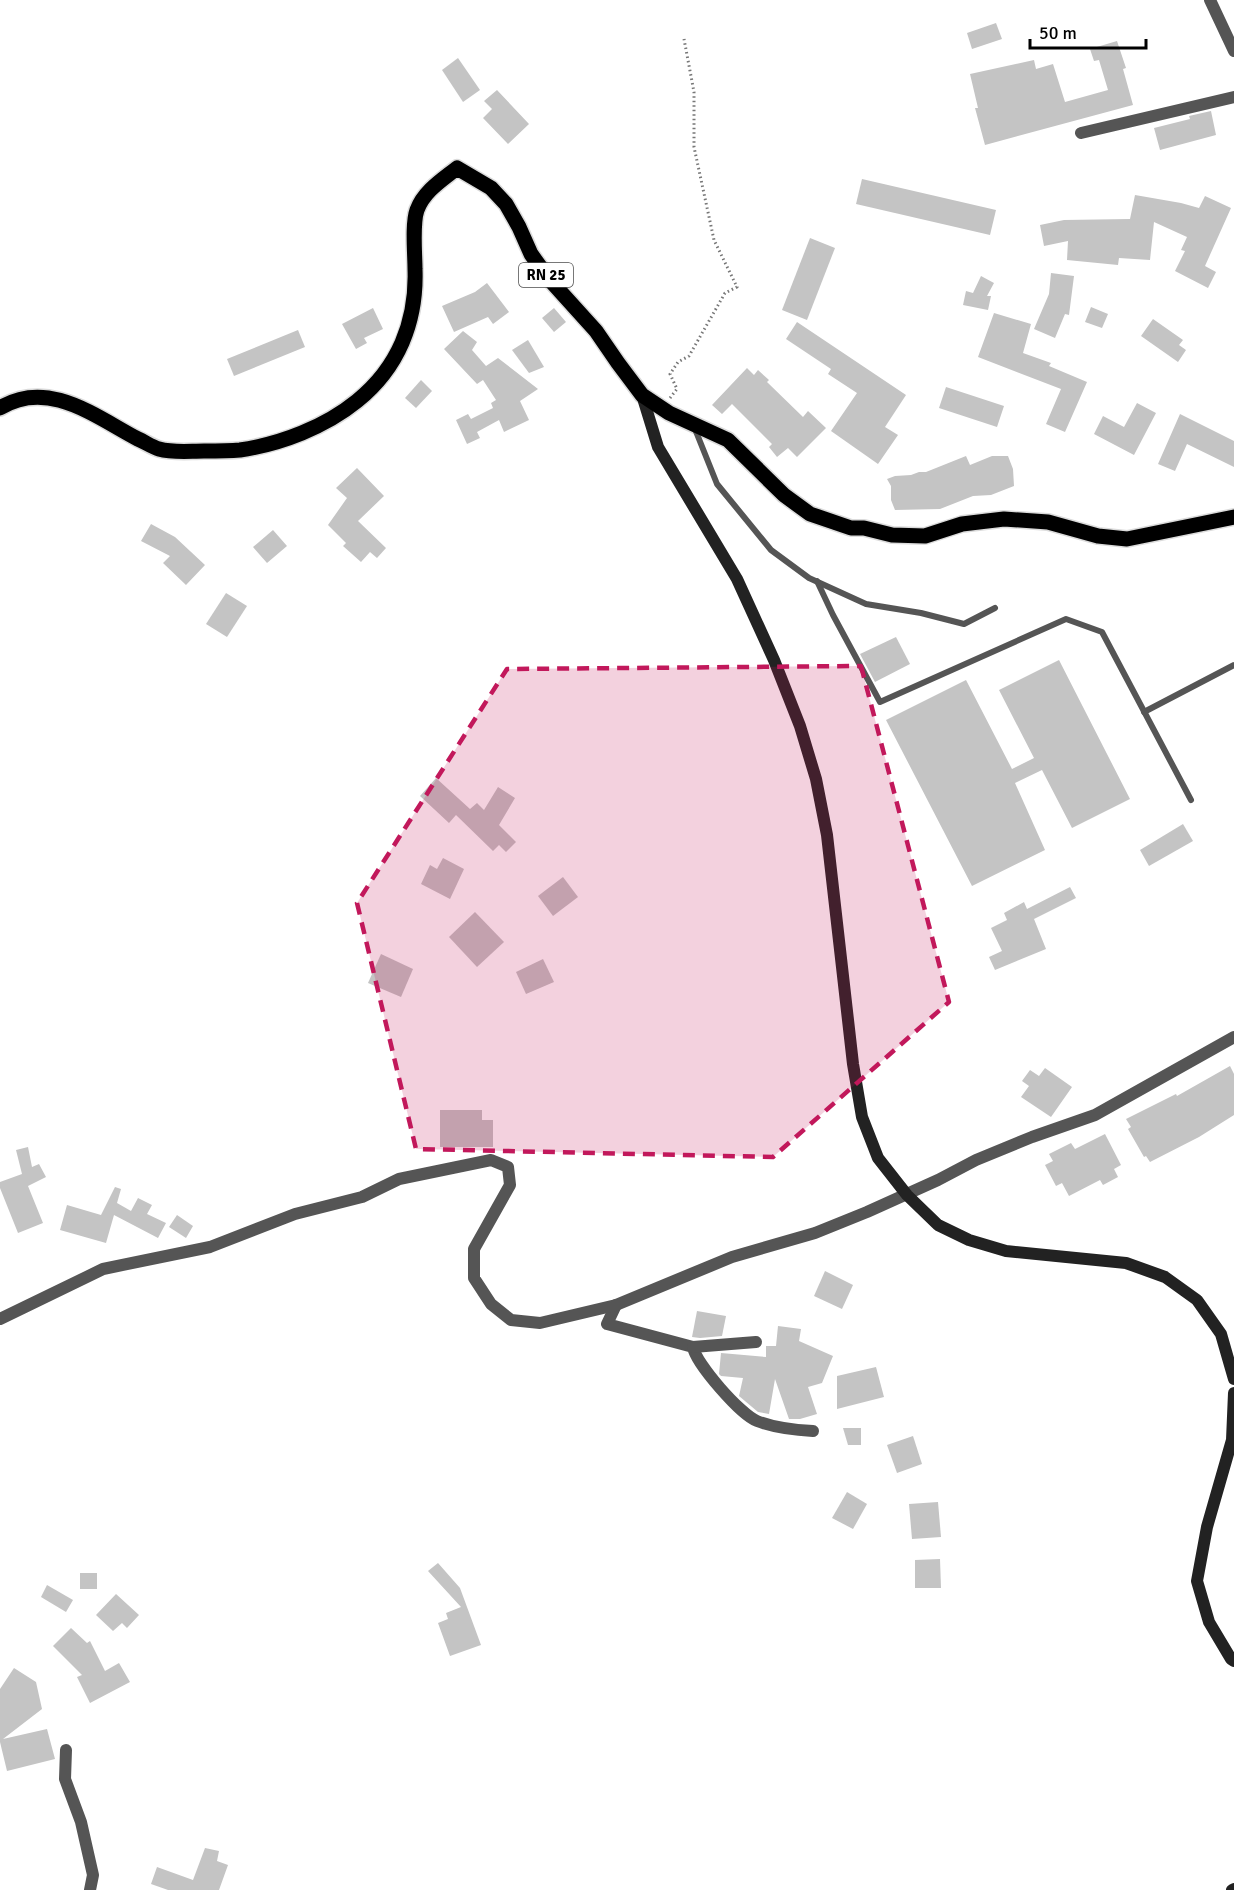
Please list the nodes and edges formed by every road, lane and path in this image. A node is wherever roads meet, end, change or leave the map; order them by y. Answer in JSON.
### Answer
{"nodes":[{"id":1,"x":1210,"y":0,"type":"edge"},
{"id":2,"x":684,"y":39,"type":"dead end"},
{"id":3,"x":1234,"y":51,"type":"edge"},
{"id":4,"x":1234,"y":97,"type":"edge"},
{"id":5,"x":1081,"y":134,"type":"dead end"},
{"id":6,"x":642,"y":395,"type":"junction"},
{"id":7,"x":0,"y":408,"type":"edge"},
{"id":8,"x":663,"y":409,"type":"junction"},
{"id":9,"x":693,"y":423,"type":"junction"},
{"id":10,"x":1234,"y":517,"type":"edge"},
{"id":11,"x":817,"y":581,"type":"junction"},
{"id":12,"x":995,"y":609,"type":"dead end"},
{"id":13,"x":1234,"y":665,"type":"edge"},
{"id":14,"x":1144,"y":712,"type":"junction"},
{"id":15,"x":1191,"y":800,"type":"dead end"},
{"id":16,"x":1234,"y":1036,"type":"edge"},
{"id":17,"x":907,"y":1195,"type":"junction"},
{"id":18,"x":616,"y":1305,"type":"junction"},
{"id":19,"x":0,"y":1319,"type":"edge"},
{"id":20,"x":756,"y":1342,"type":"dead end"},
{"id":21,"x":693,"y":1347,"type":"junction"},
{"id":22,"x":1234,"y":1379,"type":"edge"},
{"id":23,"x":1234,"y":1393,"type":"edge"},
{"id":24,"x":813,"y":1431,"type":"dead end"},
{"id":25,"x":1234,"y":1661,"type":"edge"},
{"id":26,"x":66,"y":1750,"type":"dead end"},
{"id":27,"x":90,"y":1890,"type":"edge"}],
"edges":[{"from":1,"to":3,"type":"street"},
{"from":2,"to":8,"type":"path"},
{"from":4,"to":5,"type":"street"},
{"from":6,"to":7,"type":"main road","number":"RN 25"},
{"from":6,"to":8,"type":"main road","number":"RN 25"},
{"from":6,"to":17,"type":"street"},
{"from":8,"to":9,"type":"main road","number":"RN 25"},
{"from":9,"to":10,"type":"main road","number":"RN 25"},
{"from":9,"to":11,"type":"lane"},
{"from":11,"to":12,"type":"lane"},
{"from":11,"to":14,"type":"lane"},
{"from":13,"to":14,"type":"lane"},
{"from":14,"to":15,"type":"lane"},
{"from":16,"to":17,"type":"street"},
{"from":17,"to":18,"type":"street"},
{"from":17,"to":22,"type":"street"},
{"from":18,"to":19,"type":"street"},
{"from":18,"to":21,"type":"street"},
{"from":20,"to":21,"type":"street"},
{"from":21,"to":24,"type":"street"},
{"from":23,"to":25,"type":"street"},
{"from":26,"to":27,"type":"street"}]}
